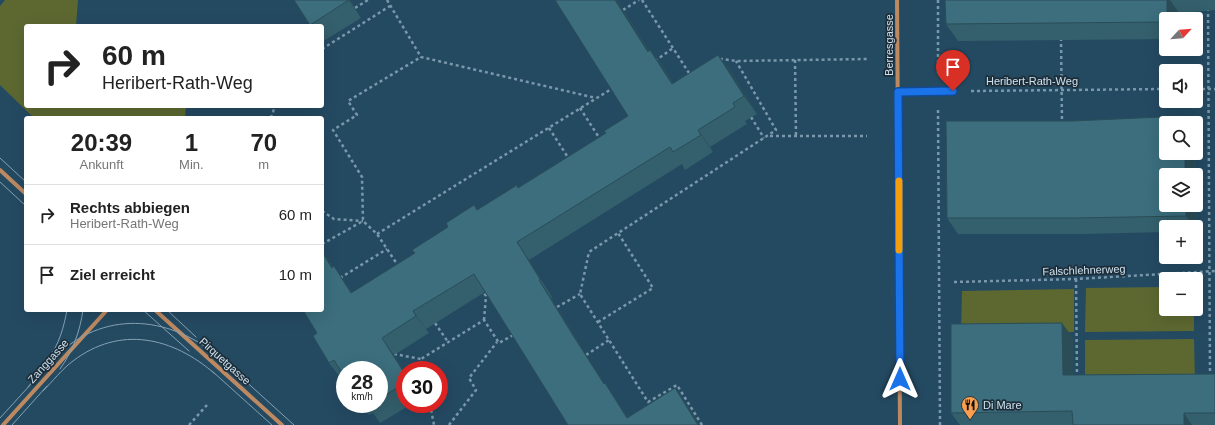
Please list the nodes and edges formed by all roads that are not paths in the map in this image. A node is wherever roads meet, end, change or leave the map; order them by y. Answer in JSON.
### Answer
{"nodes":[{"id":1,"x":898,"y":0,"type":"edge"},
{"id":2,"x":953,"y":91,"type":"road end"},
{"id":3,"x":898,"y":92,"type":"junction"},
{"id":4,"x":0,"y":170,"type":"edge"},
{"id":5,"x":24,"y":192,"type":"edge"},
{"id":6,"x":105,"y":312,"type":"edge"},
{"id":7,"x":157,"y":312,"type":"edge"},
{"id":8,"x":3,"y":425,"type":"edge"},
{"id":9,"x":282,"y":425,"type":"edge"},
{"id":10,"x":900,"y":425,"type":"edge"}],
"edges":[{"from":1,"to":3,"type":"street","name":"Berresgasse"},
{"from":2,"to":3,"type":"lane"},
{"from":3,"to":10,"type":"street","name":"Berresgasse"},
{"from":4,"to":5,"type":"street"},
{"from":6,"to":8,"type":"street","name":"Zanggasse"},
{"from":7,"to":9,"type":"street","name":"Pirquetgasse"}]}
